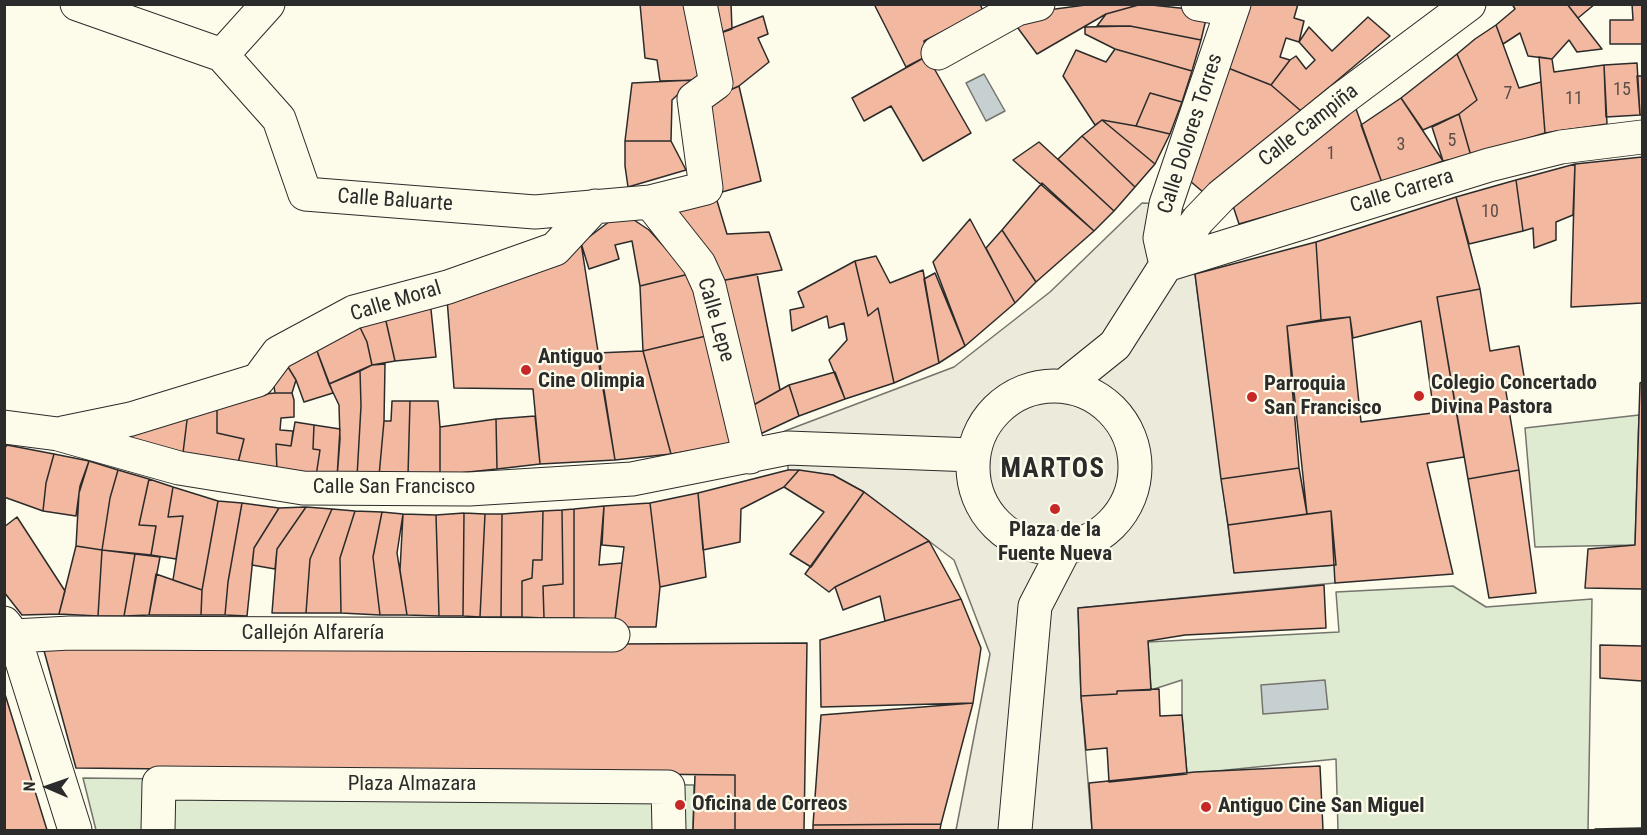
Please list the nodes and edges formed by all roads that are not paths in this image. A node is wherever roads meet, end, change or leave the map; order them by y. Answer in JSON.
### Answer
{"nodes":[{"id":1,"x":77,"y":4,"type":"edge"},
{"id":2,"x":268,"y":4,"type":"edge"},
{"id":3,"x":700,"y":4,"type":"edge"},
{"id":4,"x":1038,"y":4,"type":"edge"},
{"id":5,"x":1198,"y":4,"type":"edge"},
{"id":6,"x":1469,"y":4,"type":"edge"},
{"id":7,"x":1233,"y":7,"type":"edge"},
{"id":8,"x":938,"y":53,"type":"dead end"},
{"id":9,"x":222,"y":55,"type":"junction"},
{"id":10,"x":1642,"y":136,"type":"edge"},
{"id":11,"x":650,"y":202,"type":"junction"},
{"id":12,"x":595,"y":206,"type":"junction"},
{"id":13,"x":1166,"y":265,"type":"junction"},
{"id":14,"x":1115,"y":345,"type":"junction"},
{"id":15,"x":1064,"y":386,"type":"junction"},
{"id":16,"x":1109,"y":407,"type":"junction"},
{"id":17,"x":4,"y":427,"type":"edge"},
{"id":18,"x":58,"y":434,"type":"junction"},
{"id":19,"x":973,"y":455,"type":"junction"},
{"id":20,"x":750,"y":457,"type":"junction"},
{"id":21,"x":1015,"y":539,"type":"junction"},
{"id":22,"x":1065,"y":548,"type":"junction"},
{"id":23,"x":1035,"y":606,"type":"junction"},
{"id":24,"x":9,"y":630,"type":"edge"},
{"id":25,"x":613,"y":635,"type":"dead end"},
{"id":26,"x":75,"y":831,"type":"edge"},
{"id":27,"x":158,"y":831,"type":"edge"},
{"id":28,"x":669,"y":831,"type":"edge"},
{"id":29,"x":1015,"y":831,"type":"edge"}],
"edges":[{"from":1,"to":9,"type":"street","name":"Calle Baluarte"},
{"from":2,"to":9,"type":"street"},
{"from":3,"to":11,"type":"street"},
{"from":4,"to":8,"type":"street"},
{"from":5,"to":7,"type":"street"},
{"from":6,"to":13,"type":"street","name":"Calle Campiña"},
{"from":7,"to":13,"type":"street","name":"Calle Dolores Torres"},
{"from":9,"to":12,"type":"street","name":"Calle Baluarte"},
{"from":10,"to":13,"type":"street","name":"Calle Carrera"},
{"from":11,"to":12,"type":"street","name":"Calle Baluarte"},
{"from":11,"to":20,"type":"street","name":"Calle Lepe"},
{"from":12,"to":18,"type":"street","name":"Calle Moral"},
{"from":13,"to":14,"type":"street"},
{"from":14,"to":15,"type":"street"},
{"from":14,"to":16,"type":"street"},
{"from":15,"to":16,"type":"street"},
{"from":15,"to":19,"type":"street"},
{"from":16,"to":22,"type":"street"},
{"from":17,"to":18,"type":"street","name":"Calle San Francisco"},
{"from":18,"to":20,"type":"street","name":"Calle San Francisco"},
{"from":19,"to":20,"type":"street","name":"Calle San Francisco"},
{"from":19,"to":21,"type":"street"},
{"from":21,"to":22,"type":"street"},
{"from":21,"to":23,"type":"street"},
{"from":22,"to":23,"type":"street"},
{"from":23,"to":29,"type":"street"},
{"from":24,"to":25,"type":"street","name":"Callejón Alfarería"},
{"from":24,"to":26,"type":"street"},
{"from":27,"to":28,"type":"street","name":"Plaza Almazara"}]}
